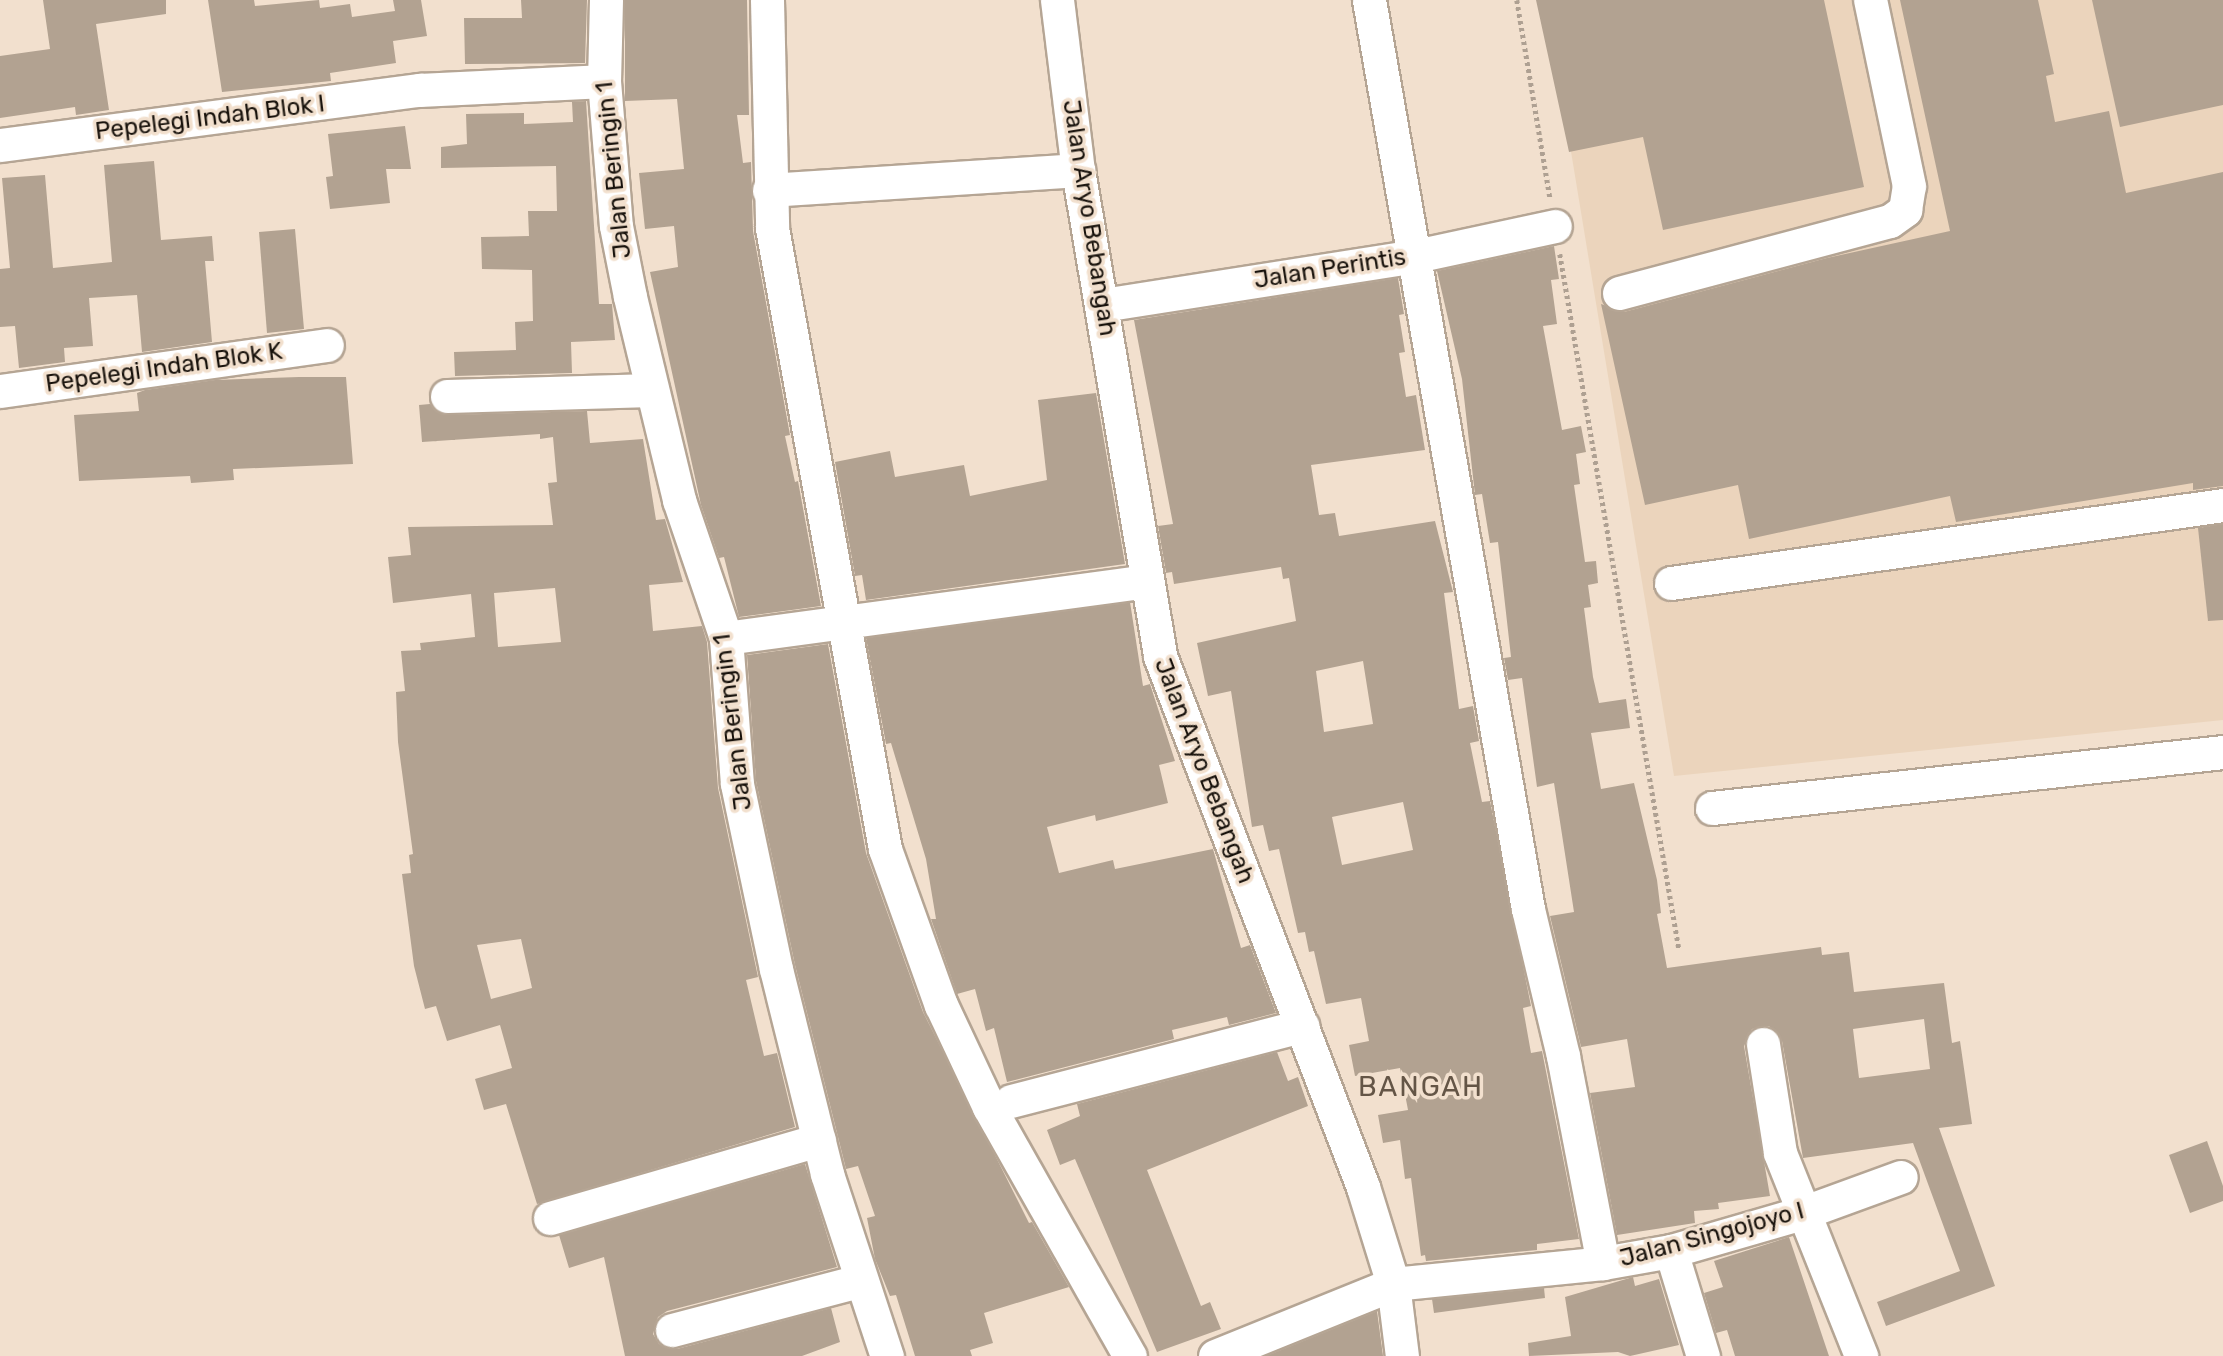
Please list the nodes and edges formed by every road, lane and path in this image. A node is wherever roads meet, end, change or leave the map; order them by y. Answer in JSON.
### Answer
{"nodes":[{"id":1,"x":606,"y":0,"type":"edge"},
{"id":2,"x":767,"y":0,"type":"edge"},
{"id":3,"x":1057,"y":0,"type":"edge"},
{"id":4,"x":1369,"y":0,"type":"edge"},
{"id":5,"x":1517,"y":0,"type":"edge"},
{"id":6,"x":1870,"y":0,"type":"edge"},
{"id":7,"x":604,"y":81,"type":"junction"},
{"id":8,"x":0,"y":145,"type":"edge"},
{"id":9,"x":1078,"y":170,"type":"junction"},
{"id":10,"x":769,"y":190,"type":"junction"},
{"id":11,"x":1555,"y":226,"type":"junction"},
{"id":12,"x":1416,"y":256,"type":"junction"},
{"id":13,"x":1619,"y":293,"type":"dead end"},
{"id":14,"x":1103,"y":305,"type":"junction"},
{"id":15,"x":327,"y":345,"type":"dead end"},
{"id":16,"x":652,"y":390,"type":"junction"},
{"id":17,"x":0,"y":391,"type":"edge"},
{"id":18,"x":447,"y":396,"type":"dead end"},
{"id":19,"x":2223,"y":505,"type":"edge"},
{"id":20,"x":1145,"y":581,"type":"junction"},
{"id":21,"x":1671,"y":583,"type":"dead end"},
{"id":22,"x":843,"y":620,"type":"junction"},
{"id":23,"x":726,"y":638,"type":"junction"},
{"id":24,"x":2223,"y":752,"type":"edge"},
{"id":25,"x":1712,"y":808,"type":"dead end"},
{"id":26,"x":1679,"y":950,"type":"dead end"},
{"id":27,"x":1302,"y":1026,"type":"junction"},
{"id":28,"x":1763,"y":1044,"type":"dead end"},
{"id":29,"x":1012,"y":1101,"type":"dead end"},
{"id":30,"x":819,"y":1140,"type":"junction"},
{"id":31,"x":1901,"y":1177,"type":"dead end"},
{"id":32,"x":1802,"y":1213,"type":"junction"},
{"id":33,"x":550,"y":1218,"type":"dead end"},
{"id":34,"x":1671,"y":1251,"type":"junction"},
{"id":35,"x":1603,"y":1263,"type":"junction"},
{"id":36,"x":859,"y":1280,"type":"junction"},
{"id":37,"x":1393,"y":1284,"type":"junction"},
{"id":38,"x":672,"y":1331,"type":"dead end"},
{"id":39,"x":887,"y":1356,"type":"edge"},
{"id":40,"x":1130,"y":1356,"type":"edge"},
{"id":41,"x":1215,"y":1356,"type":"edge"},
{"id":42,"x":1402,"y":1356,"type":"edge"},
{"id":43,"x":1703,"y":1356,"type":"edge"},
{"id":44,"x":1861,"y":1356,"type":"edge"}],
"edges":[{"from":1,"to":7,"type":"street","name":"Jalan Beringin 1"},
{"from":2,"to":10,"type":"street"},
{"from":3,"to":9,"type":"street","name":"Jalan Aryo Bebangah"},
{"from":4,"to":12,"type":"street"},
{"from":5,"to":11,"type":"path"},
{"from":6,"to":13,"type":"street"},
{"from":7,"to":8,"type":"street","name":"Pepelegi Indah Blok I"},
{"from":7,"to":16,"type":"street","name":"Jalan Beringin 1"},
{"from":9,"to":10,"type":"street"},
{"from":9,"to":14,"type":"street","name":"Jalan Aryo Bebangah"},
{"from":10,"to":22,"type":"street"},
{"from":11,"to":12,"type":"street","name":"Jalan Perintis"},
{"from":11,"to":26,"type":"path"},
{"from":12,"to":14,"type":"street","name":"Jalan Perintis"},
{"from":12,"to":35,"type":"street"},
{"from":14,"to":20,"type":"street","name":"Jalan Aryo Bebangah"},
{"from":15,"to":17,"type":"street","name":"Pepelegi Indah Blok K"},
{"from":16,"to":18,"type":"street"},
{"from":16,"to":23,"type":"street","name":"Jalan Beringin 1"},
{"from":19,"to":21,"type":"street"},
{"from":20,"to":22,"type":"street"},
{"from":20,"to":27,"type":"street","name":"Jalan Aryo Bebangah"},
{"from":22,"to":23,"type":"street"},
{"from":22,"to":40,"type":"street"},
{"from":23,"to":30,"type":"street","name":"Jalan Beringin 1"},
{"from":24,"to":25,"type":"street"},
{"from":27,"to":29,"type":"street"},
{"from":27,"to":37,"type":"street","name":"Jalan Aryo Bebangah"},
{"from":28,"to":32,"type":"street"},
{"from":30,"to":33,"type":"street"},
{"from":30,"to":36,"type":"street","name":"Jalan Beringin 1"},
{"from":31,"to":32,"type":"street","name":"Jalan Singojoyo I"},
{"from":32,"to":34,"type":"street","name":"Jalan Singojoyo I"},
{"from":32,"to":44,"type":"street"},
{"from":34,"to":35,"type":"street","name":"Jalan Singojoyo I"},
{"from":34,"to":43,"type":"street"},
{"from":35,"to":37,"type":"street","name":"Jalan Singojoyo I"},
{"from":36,"to":38,"type":"street"},
{"from":36,"to":39,"type":"street","name":"Jalan Beringin 1"},
{"from":37,"to":41,"type":"street","name":"Jalan Singojoyo I"},
{"from":37,"to":42,"type":"street","name":"Jalan Aryo Bebangah"}]}
